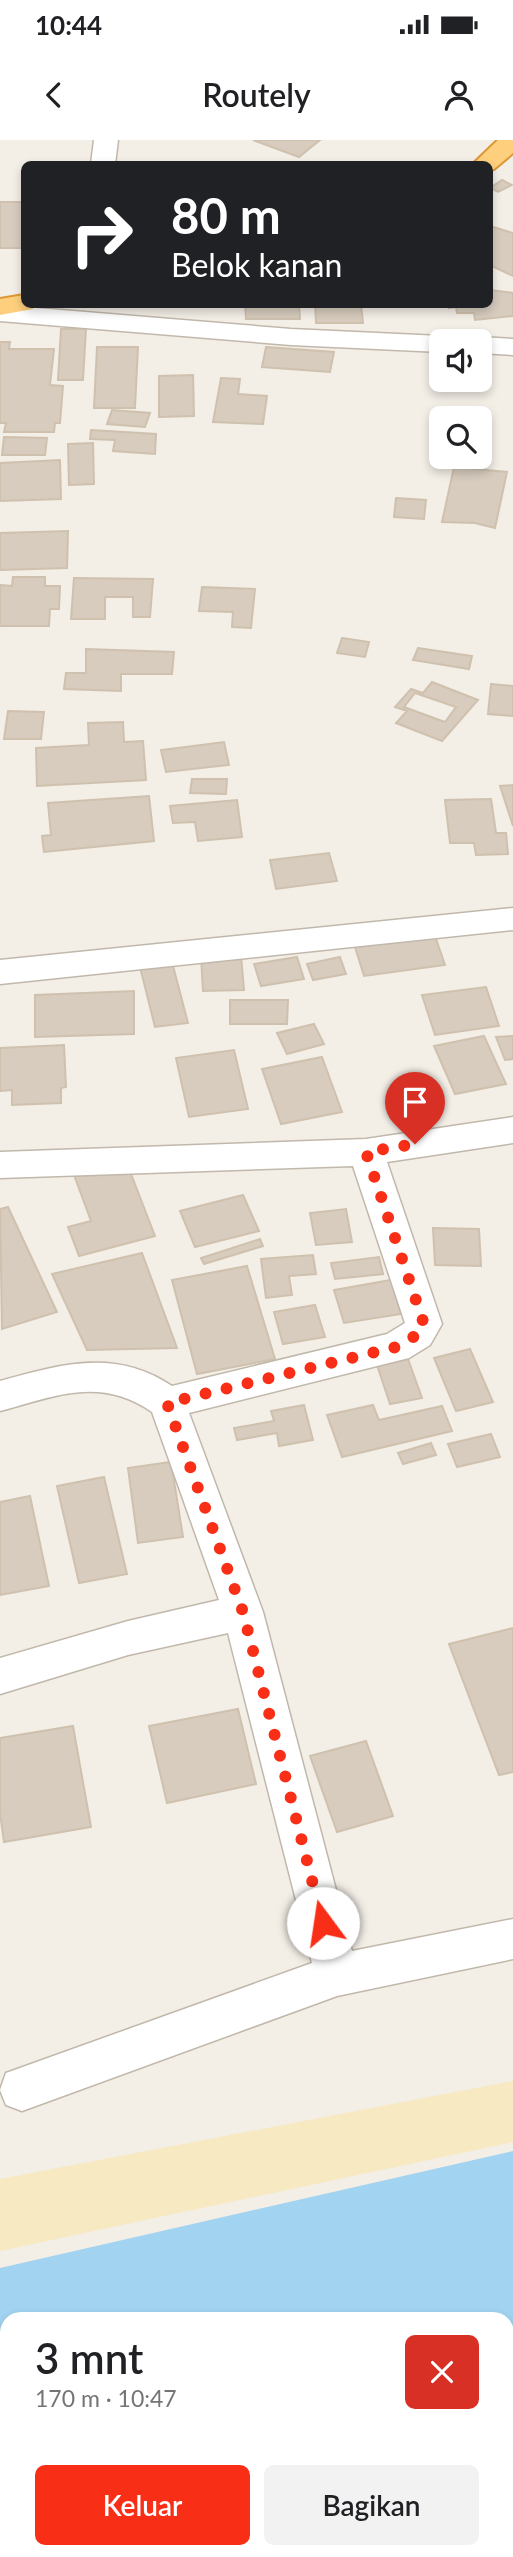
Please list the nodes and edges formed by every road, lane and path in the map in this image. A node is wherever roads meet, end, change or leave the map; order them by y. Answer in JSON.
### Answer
{"nodes":[{"id":1,"x":106,"y":140,"type":"edge"},
{"id":2,"x":513,"y":140,"type":"edge"},
{"id":3,"x":103,"y":161,"type":"edge"},
{"id":4,"x":488,"y":161,"type":"edge"},
{"id":5,"x":21,"y":304,"type":"edge"},
{"id":6,"x":0,"y":307,"type":"edge"},
{"id":7,"x":0,"y":313,"type":"edge"},
{"id":8,"x":429,"y":343,"type":"edge"},
{"id":9,"x":492,"y":346,"type":"edge"},
{"id":10,"x":513,"y":347,"type":"edge"},
{"id":11,"x":513,"y":919,"type":"edge"},
{"id":12,"x":0,"y":972,"type":"edge"},
{"id":13,"x":513,"y":1130,"type":"edge"},
{"id":14,"x":366,"y":1152,"type":"junction"},
{"id":15,"x":0,"y":1165,"type":"edge"},
{"id":16,"x":0,"y":1395,"type":"edge"},
{"id":17,"x":167,"y":1403,"type":"junction"},
{"id":18,"x":243,"y":1612,"type":"junction"},
{"id":19,"x":0,"y":1676,"type":"edge"},
{"id":20,"x":513,"y":1939,"type":"edge"},
{"id":21,"x":337,"y":1975,"type":"junction"},
{"id":22,"x":22,"y":2089,"type":"dead end"}],
"edges":[{"from":1,"to":3,"type":"street"},
{"from":2,"to":4,"type":"highway"},
{"from":5,"to":6,"type":"highway"},
{"from":7,"to":8,"type":"street"},
{"from":9,"to":10,"type":"street"},
{"from":11,"to":12,"type":"street"},
{"from":13,"to":14,"type":"street"},
{"from":14,"to":15,"type":"street"},
{"from":14,"to":17,"type":"street"},
{"from":16,"to":17,"type":"street"},
{"from":17,"to":18,"type":"street"},
{"from":18,"to":19,"type":"street"},
{"from":18,"to":21,"type":"street"},
{"from":20,"to":21,"type":"street"},
{"from":21,"to":22,"type":"street"}]}
